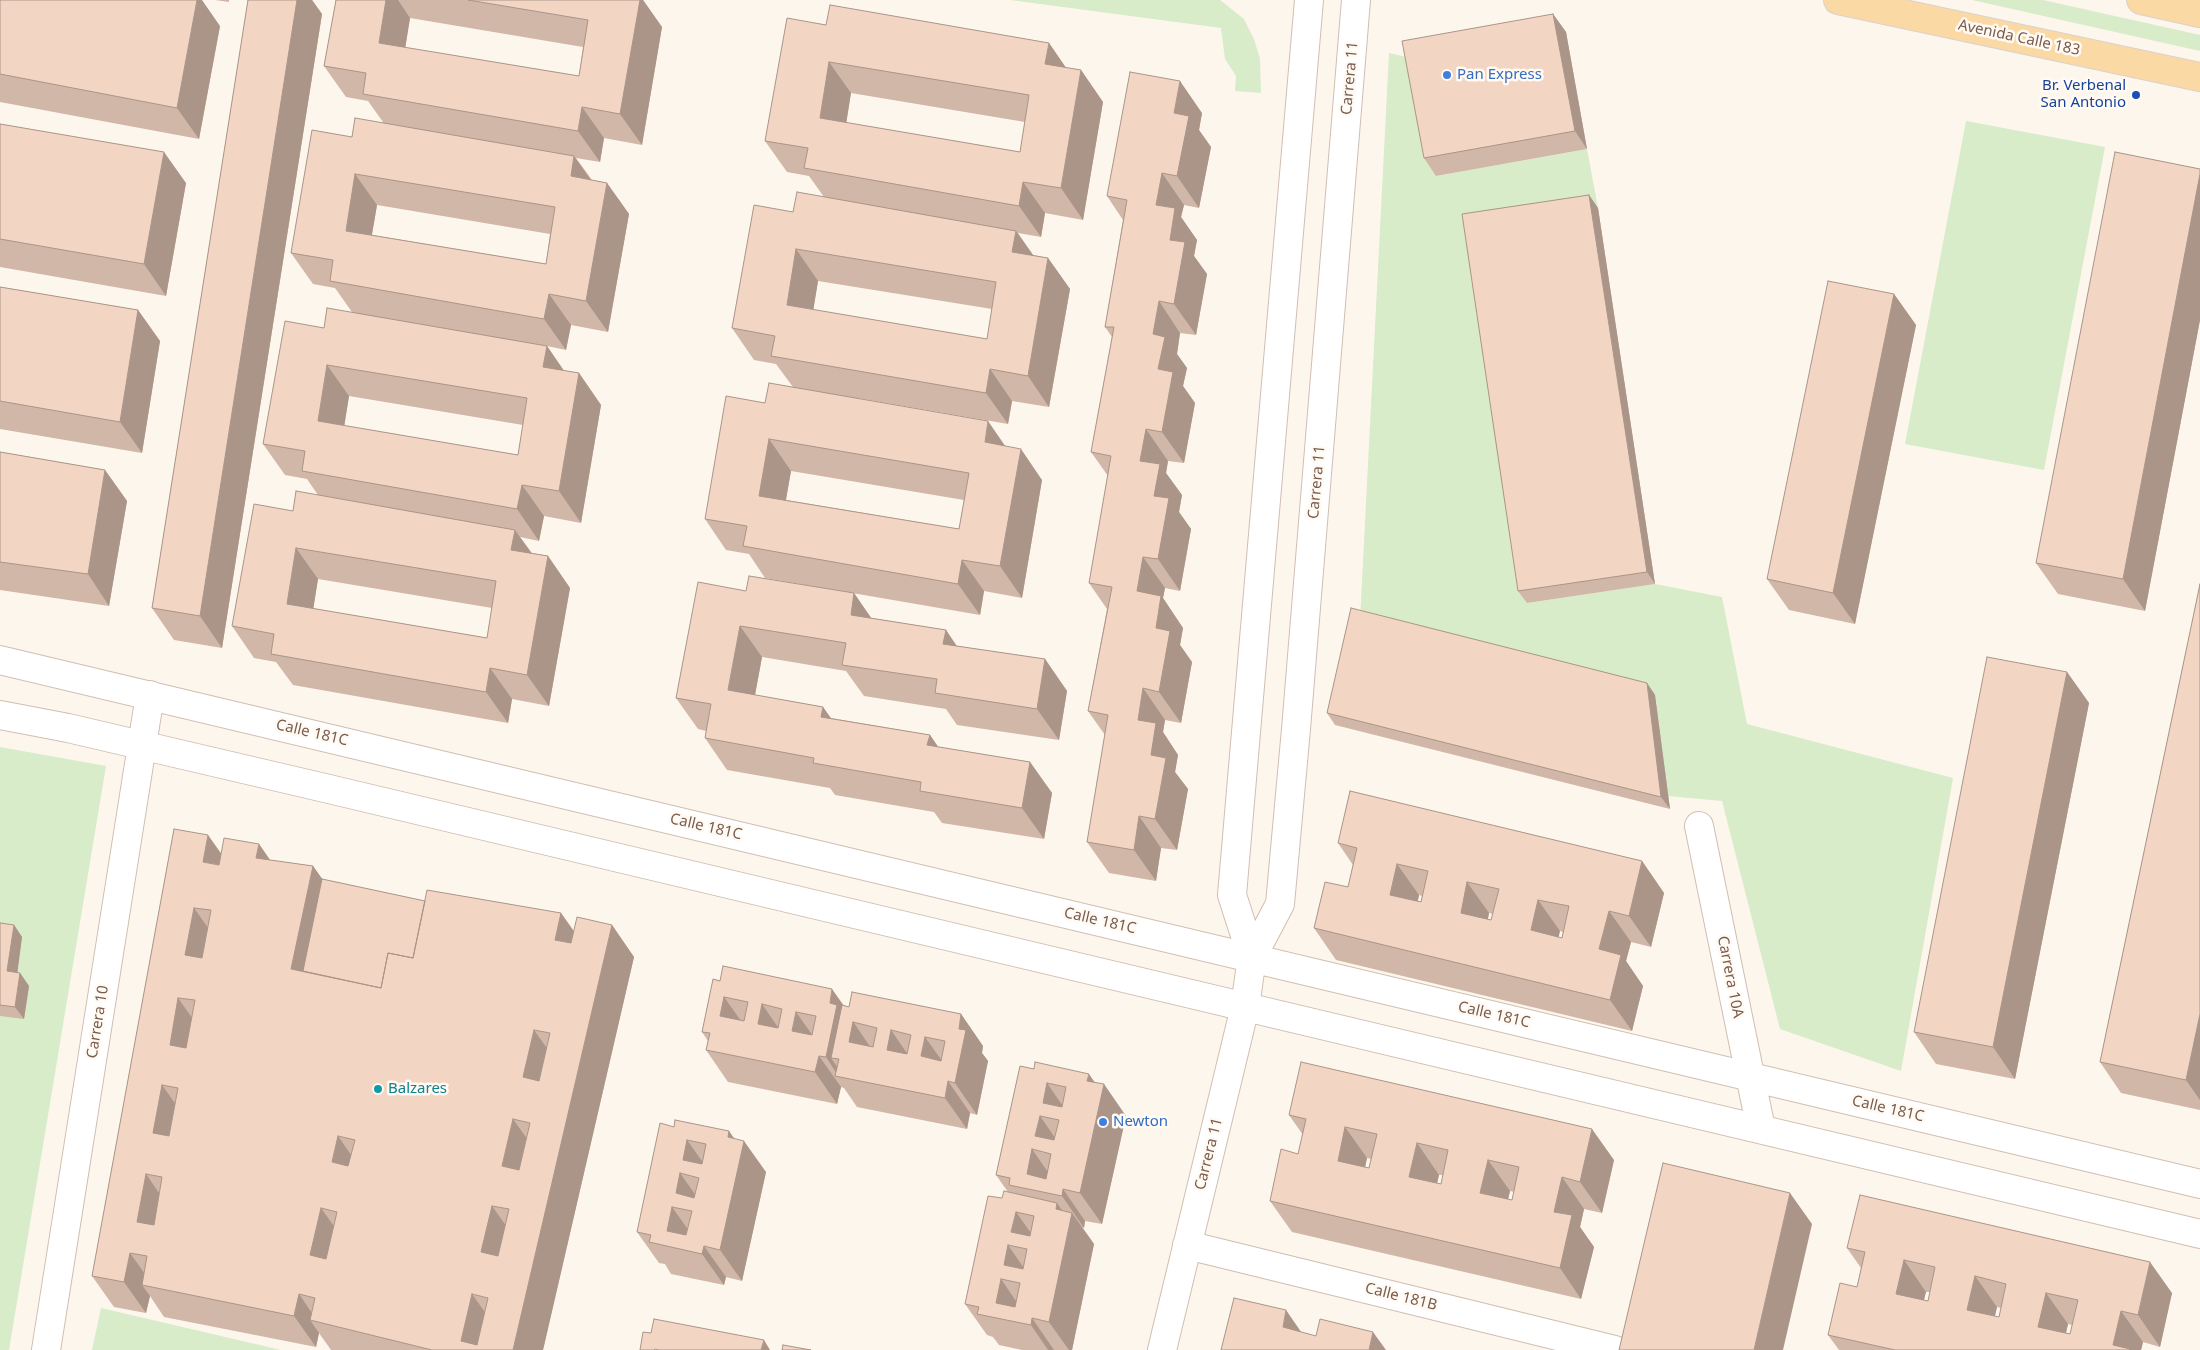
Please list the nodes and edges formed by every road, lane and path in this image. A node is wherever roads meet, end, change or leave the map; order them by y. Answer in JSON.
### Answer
{"nodes":[{"id":1,"x":1309,"y":0,"type":"edge"},
{"id":2,"x":1356,"y":0,"type":"edge"},
{"id":3,"x":1838,"y":0,"type":"edge"},
{"id":4,"x":2142,"y":0,"type":"edge"},
{"id":5,"x":2200,"y":13,"type":"edge"},
{"id":6,"x":2200,"y":77,"type":"edge"},
{"id":7,"x":0,"y":660,"type":"edge"},
{"id":8,"x":150,"y":695,"type":"junction"},
{"id":9,"x":0,"y":715,"type":"edge"},
{"id":10,"x":142,"y":745,"type":"junction"},
{"id":11,"x":1699,"y":826,"type":"dead end"},
{"id":12,"x":1252,"y":957,"type":"junction"},
{"id":13,"x":1245,"y":1007,"type":"junction"},
{"id":14,"x":1750,"y":1076,"type":"junction"},
{"id":15,"x":1761,"y":1129,"type":"junction"},
{"id":16,"x":2200,"y":1184,"type":"edge"},
{"id":17,"x":2200,"y":1234,"type":"edge"},
{"id":18,"x":1187,"y":1244,"type":"junction"},
{"id":19,"x":46,"y":1350,"type":"edge"},
{"id":20,"x":1162,"y":1350,"type":"edge"},
{"id":21,"x":1615,"y":1350,"type":"edge"}],
"edges":[{"from":1,"to":12,"type":"street","name":"Carrera 11"},
{"from":2,"to":12,"type":"street","name":"Carrera 11"},
{"from":3,"to":6,"type":"main road","name":"Avenida Calle 183"},
{"from":4,"to":5,"type":"main road"},
{"from":7,"to":8,"type":"street","name":"Calle 181C"},
{"from":8,"to":10,"type":"street","name":"Carrera 10"},
{"from":8,"to":12,"type":"street","name":"Calle 181C"},
{"from":9,"to":10,"type":"street"},
{"from":10,"to":13,"type":"street"},
{"from":10,"to":19,"type":"street","name":"Carrera 10"},
{"from":11,"to":14,"type":"street","name":"Carrera 10A"},
{"from":12,"to":13,"type":"street","name":"Carrera 11"},
{"from":12,"to":14,"type":"street","name":"Calle 181C"},
{"from":13,"to":15,"type":"street"},
{"from":13,"to":18,"type":"street","name":"Carrera 11"},
{"from":14,"to":15,"type":"street","name":"Carrera 10A"},
{"from":14,"to":16,"type":"street","name":"Calle 181C"},
{"from":15,"to":17,"type":"street"},
{"from":18,"to":20,"type":"street","name":"Carrera 11"},
{"from":18,"to":21,"type":"street","name":"Calle 181B"}]}
